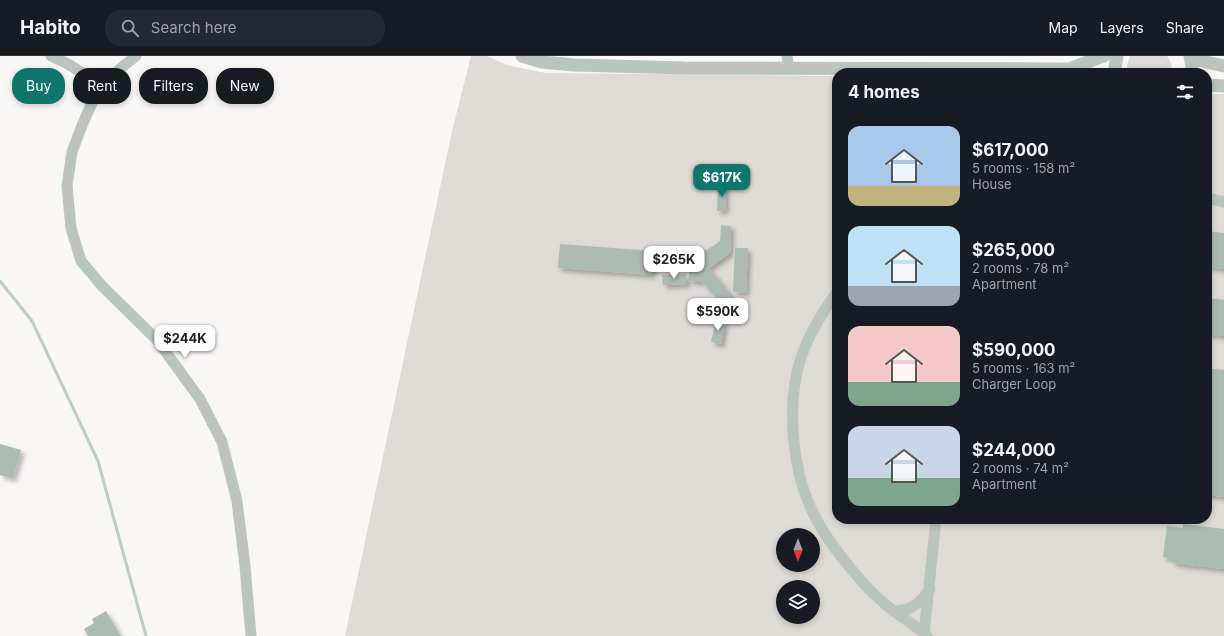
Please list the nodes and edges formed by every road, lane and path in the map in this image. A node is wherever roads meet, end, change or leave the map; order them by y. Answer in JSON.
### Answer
{"nodes":[{"id":1,"x":52,"y":56,"type":"edge"},
{"id":2,"x":136,"y":56,"type":"edge"},
{"id":3,"x":522,"y":56,"type":"edge"},
{"id":4,"x":1104,"y":56,"type":"edge"},
{"id":5,"x":1117,"y":56,"type":"edge"},
{"id":6,"x":1190,"y":56,"type":"edge"},
{"id":7,"x":788,"y":62,"type":"edge"},
{"id":8,"x":1224,"y":66,"type":"edge"},
{"id":9,"x":74,"y":68,"type":"edge"},
{"id":10,"x":121,"y":68,"type":"edge"},
{"id":11,"x":1029,"y":68,"type":"edge"},
{"id":12,"x":1072,"y":68,"type":"edge"},
{"id":13,"x":1115,"y":68,"type":"edge"},
{"id":14,"x":1192,"y":68,"type":"edge"},
{"id":15,"x":1212,"y":85,"type":"edge"},
{"id":16,"x":1224,"y":86,"type":"edge"},
{"id":17,"x":92,"y":104,"type":"edge"},
{"id":18,"x":1212,"y":199,"type":"edge"},
{"id":19,"x":1224,"y":202,"type":"edge"},
{"id":20,"x":832,"y":299,"type":"edge"},
{"id":21,"x":936,"y":524,"type":"edge"},
{"id":22,"x":930,"y":589,"type":"junction"},
{"id":23,"x":893,"y":611,"type":"junction"},
{"id":24,"x":926,"y":635,"type":"edge"},
{"id":25,"x":252,"y":636,"type":"edge"}],
"edges":[{"from":1,"to":9,"type":"street"},
{"from":2,"to":10,"type":"street"},
{"from":3,"to":7,"type":"street"},
{"from":4,"to":12,"type":"street"},
{"from":5,"to":13,"type":"street"},
{"from":6,"to":8,"type":"street"},
{"from":6,"to":14,"type":"street"},
{"from":7,"to":11,"type":"street"},
{"from":15,"to":16,"type":"street"},
{"from":17,"to":25,"type":"street"},
{"from":18,"to":19,"type":"street"},
{"from":20,"to":23,"type":"street"},
{"from":21,"to":22,"type":"street"},
{"from":22,"to":23,"type":"street"},
{"from":22,"to":24,"type":"street"},
{"from":23,"to":24,"type":"street"}]}
